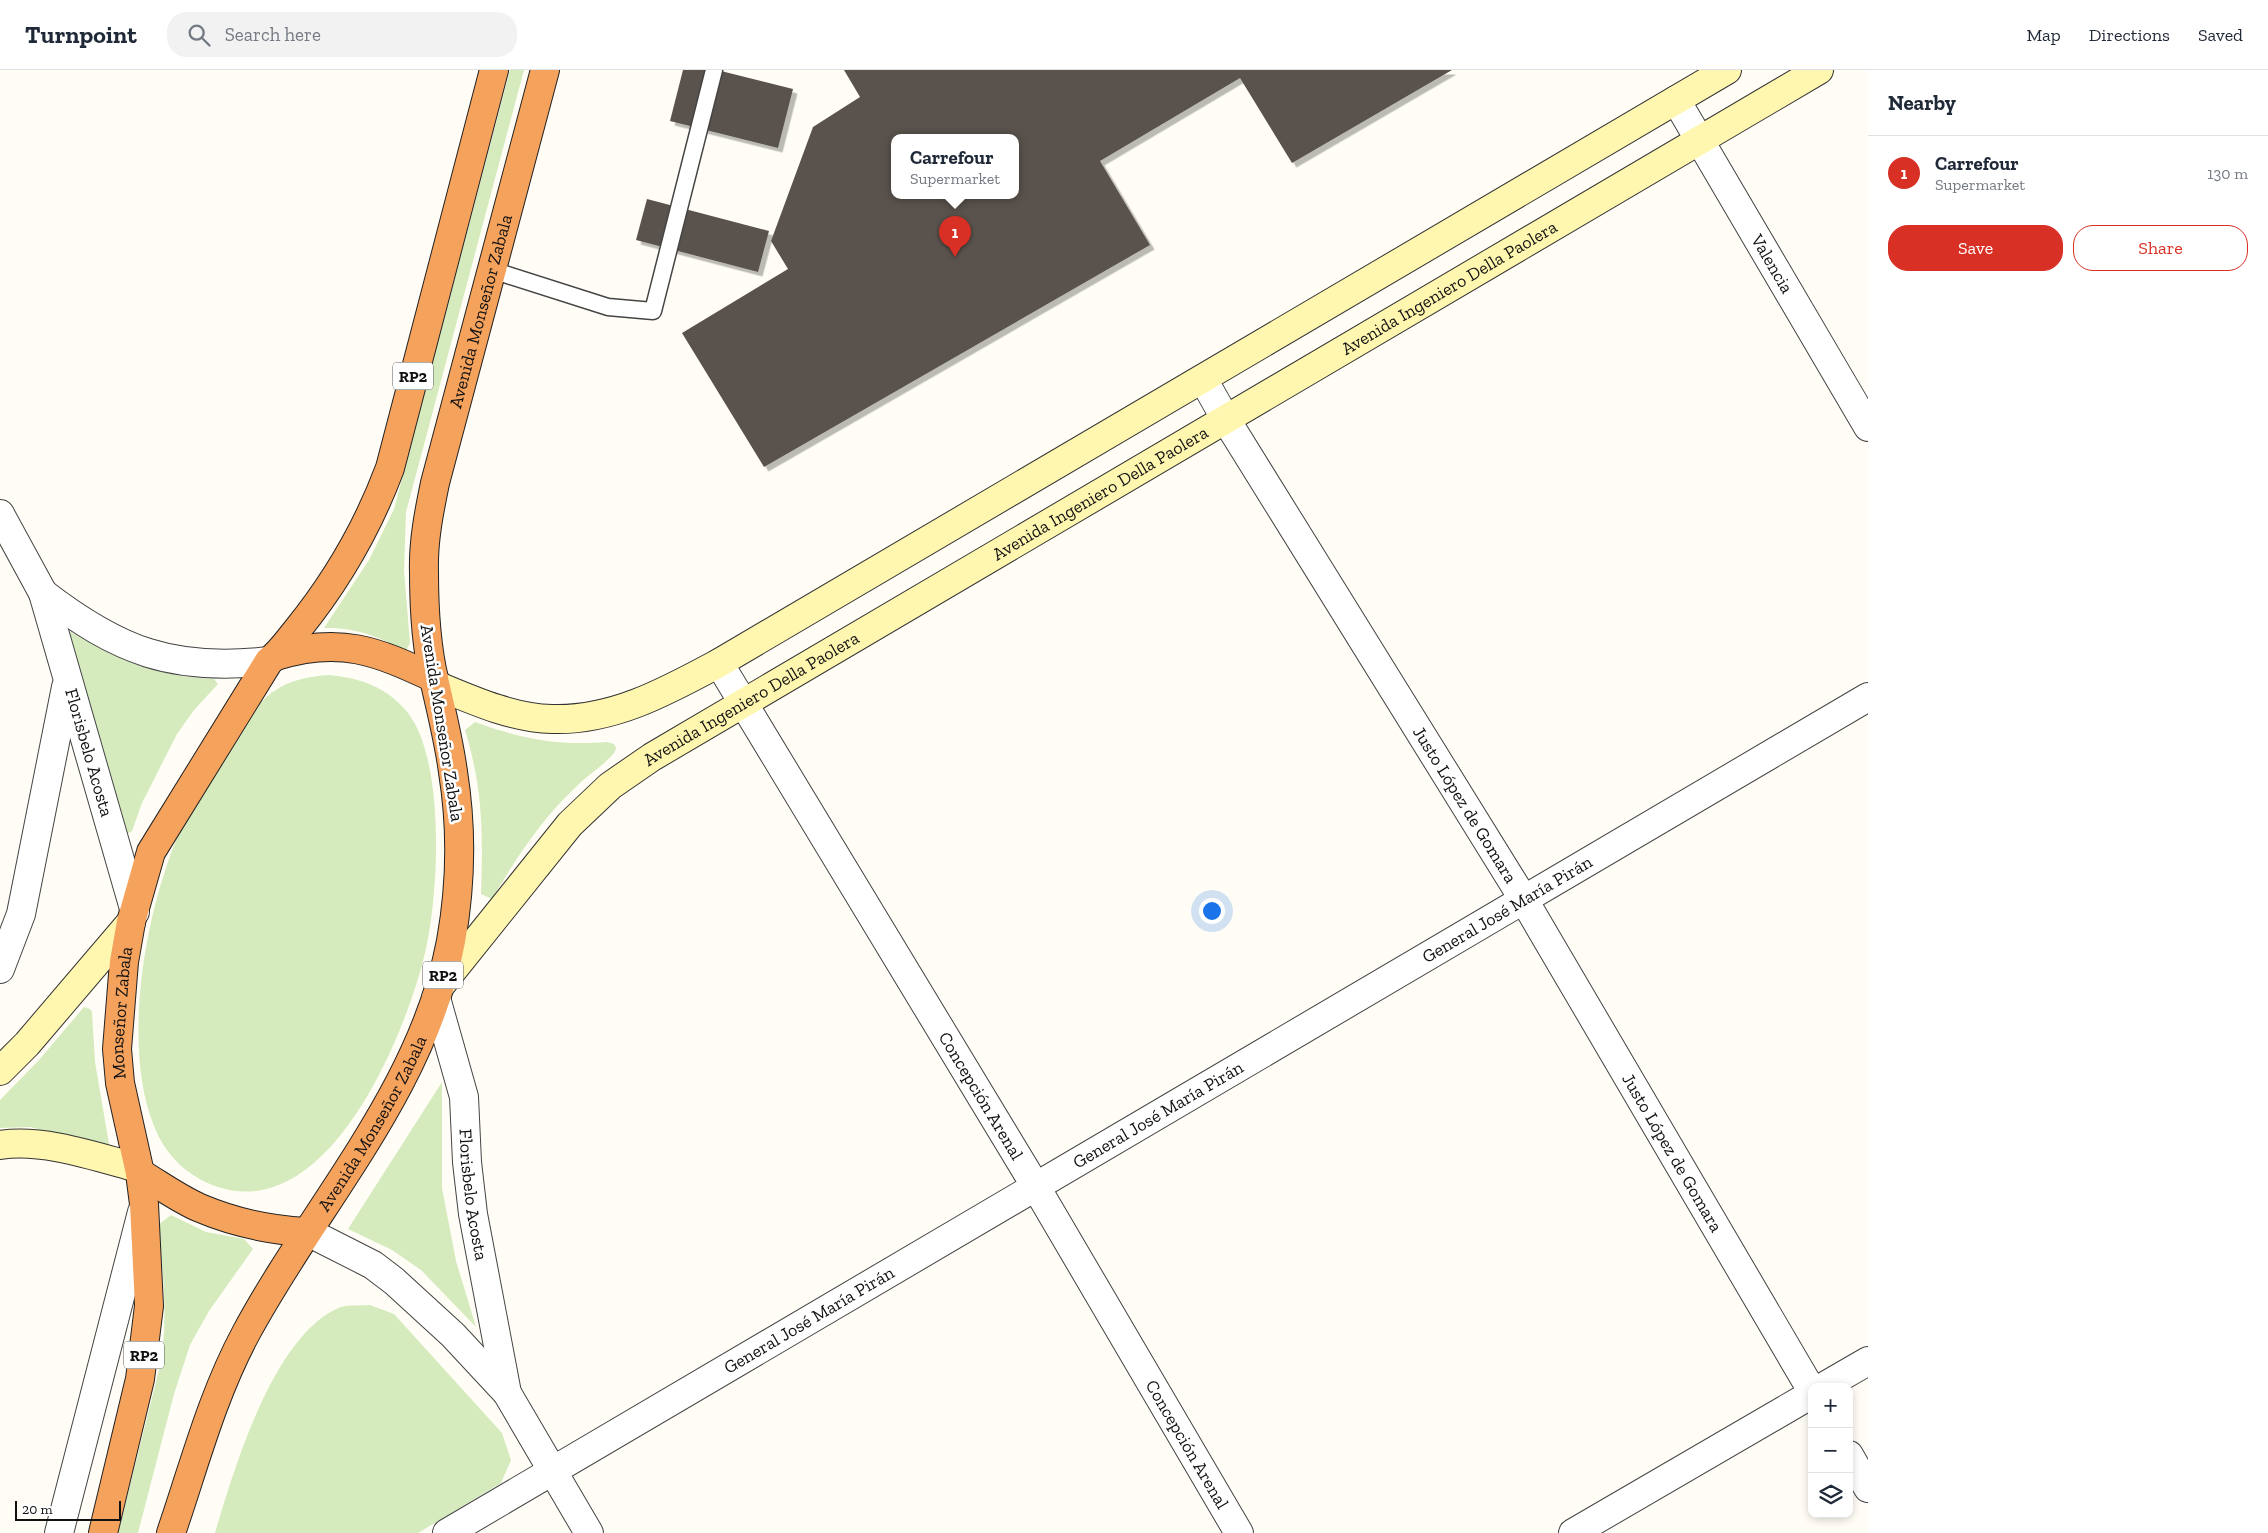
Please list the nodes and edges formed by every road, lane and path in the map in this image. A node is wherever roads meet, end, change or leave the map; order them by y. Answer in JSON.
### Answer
{"nodes":[{"id":1,"x":494,"y":70,"type":"edge"},
{"id":2,"x":545,"y":70,"type":"edge"},
{"id":3,"x":714,"y":70,"type":"edge"},
{"id":4,"x":1727,"y":70,"type":"edge"},
{"id":5,"x":1818,"y":70,"type":"edge"},
{"id":6,"x":1676,"y":100,"type":"junction"},
{"id":7,"x":1700,"y":140,"type":"junction"},
{"id":8,"x":492,"y":270,"type":"junction"},
{"id":9,"x":1203,"y":378,"type":"junction"},
{"id":10,"x":1225,"y":418,"type":"junction"},
{"id":11,"x":1868,"y":427,"type":"edge"},
{"id":12,"x":0,"y":514,"type":"edge"},
{"id":13,"x":43,"y":593,"type":"junction"},
{"id":14,"x":273,"y":659,"type":"junction"},
{"id":15,"x":719,"y":662,"type":"junction"},
{"id":16,"x":435,"y":682,"type":"junction"},
{"id":17,"x":67,"y":683,"type":"junction"},
{"id":18,"x":1868,"y":697,"type":"edge"},
{"id":19,"x":742,"y":702,"type":"junction"},
{"id":20,"x":1524,"y":900,"type":"junction"},
{"id":21,"x":133,"y":917,"type":"junction"},
{"id":22,"x":0,"y":969,"type":"edge"},
{"id":23,"x":438,"y":992,"type":"junction"},
{"id":24,"x":0,"y":1071,"type":"edge"},
{"id":25,"x":0,"y":1145,"type":"edge"},
{"id":26,"x":139,"y":1171,"type":"junction"},
{"id":27,"x":1036,"y":1187,"type":"junction"},
{"id":28,"x":144,"y":1204,"type":"junction"},
{"id":29,"x":306,"y":1232,"type":"junction"},
{"id":30,"x":1868,"y":1361,"type":"edge"},
{"id":31,"x":1830,"y":1383,"type":"edge"},
{"id":32,"x":1808,"y":1385,"type":"edge"},
{"id":33,"x":507,"y":1393,"type":"junction"},
{"id":34,"x":1808,"y":1394,"type":"edge"},
{"id":35,"x":1853,"y":1463,"type":"edge"},
{"id":36,"x":553,"y":1471,"type":"junction"},
{"id":37,"x":1868,"y":1488,"type":"edge"},
{"id":38,"x":59,"y":1533,"type":"edge"},
{"id":39,"x":103,"y":1533,"type":"edge"},
{"id":40,"x":171,"y":1533,"type":"edge"},
{"id":41,"x":447,"y":1533,"type":"edge"},
{"id":42,"x":589,"y":1533,"type":"edge"},
{"id":43,"x":1239,"y":1533,"type":"edge"},
{"id":44,"x":1572,"y":1533,"type":"edge"}],
"edges":[{"from":1,"to":14,"type":"highway","number":"RP2"},
{"from":2,"to":8,"type":"highway","name":"Avenida Monseñor Zabala","number":"RP2"},
{"from":3,"to":8,"type":"lane"},
{"from":4,"to":6,"type":"main road"},
{"from":5,"to":7,"type":"main road","name":"Avenida Ingeniero Della Paolera"},
{"from":6,"to":7,"type":"street","name":"Valencia"},
{"from":6,"to":9,"type":"main road"},
{"from":7,"to":10,"type":"main road","name":"Avenida Ingeniero Della Paolera"},
{"from":7,"to":11,"type":"street","name":"Valencia"},
{"from":8,"to":16,"type":"highway","name":"Avenida Monseñor Zabala","number":"RP2"},
{"from":9,"to":10,"type":"street","name":"Justo López de Gomara"},
{"from":9,"to":15,"type":"main road"},
{"from":10,"to":19,"type":"main road","name":"Avenida Ingeniero Della Paolera"},
{"from":10,"to":20,"type":"street","name":"Justo López de Gomara"},
{"from":12,"to":13,"type":"street","name":"Florisbelo Acosta"},
{"from":13,"to":14,"type":"street","name":"Florisbelo Acosta"},
{"from":13,"to":17,"type":"street","name":"Florisbelo Acosta"},
{"from":14,"to":16,"type":"highway"},
{"from":14,"to":21,"type":"highway","number":"RP2"},
{"from":15,"to":16,"type":"main road"},
{"from":15,"to":19,"type":"street","name":"Concepción Arenal"},
{"from":16,"to":23,"type":"highway","name":"Avenida Monseñor Zabala","number":"RP2"},
{"from":17,"to":21,"type":"street","name":"Florisbelo Acosta"},
{"from":17,"to":22,"type":"street"},
{"from":18,"to":20,"type":"street","name":"General José María Pirán"},
{"from":19,"to":23,"type":"main road","name":"Avenida Ingeniero Della Paolera"},
{"from":19,"to":27,"type":"street","name":"Concepción Arenal"},
{"from":20,"to":27,"type":"street","name":"General José María Pirán"},
{"from":20,"to":32,"type":"street","name":"Justo López de Gomara"},
{"from":21,"to":24,"type":"main road"},
{"from":21,"to":26,"type":"highway","name":"Monseñor Zabala","number":"RP2"},
{"from":23,"to":29,"type":"highway","name":"Avenida Monseñor Zabala","number":"RP2"},
{"from":23,"to":33,"type":"street","name":"Florisbelo Acosta"},
{"from":25,"to":26,"type":"main road"},
{"from":26,"to":28,"type":"highway","number":"RP2"},
{"from":26,"to":29,"type":"highway"},
{"from":27,"to":36,"type":"street","name":"General José María Pirán"},
{"from":27,"to":43,"type":"street","name":"Concepción Arenal"},
{"from":28,"to":38,"type":"street"},
{"from":28,"to":39,"type":"highway","number":"RP2"},
{"from":29,"to":33,"type":"street","name":"Florisbelo Acosta"},
{"from":29,"to":40,"type":"highway","name":"Avenida Monseñor Zabala","number":"RP2"},
{"from":30,"to":31,"type":"street"},
{"from":33,"to":36,"type":"street","name":"Florisbelo Acosta"},
{"from":34,"to":44,"type":"street"},
{"from":35,"to":37,"type":"street"},
{"from":36,"to":41,"type":"street","name":"General José María Pirán"},
{"from":36,"to":42,"type":"street","name":"Florisbelo Acosta"}]}
